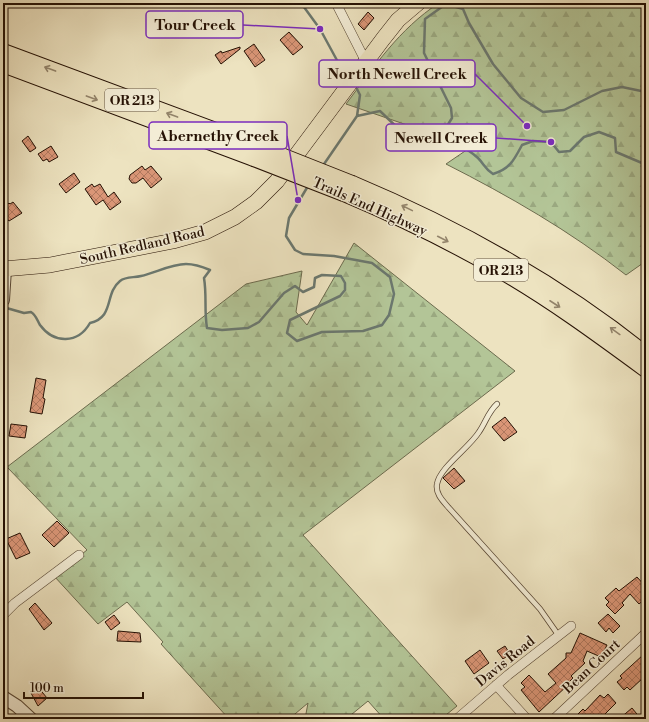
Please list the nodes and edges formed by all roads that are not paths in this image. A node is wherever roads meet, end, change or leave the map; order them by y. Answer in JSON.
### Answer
{"nodes":[{"id":1,"x":336,"y":3,"type":"edge"},
{"id":2,"x":418,"y":3,"type":"edge"},
{"id":3,"x":3,"y":52,"type":"edge"},
{"id":4,"x":366,"y":62,"type":"junction"},
{"id":5,"x":3,"y":64,"type":"edge"},
{"id":6,"x":257,"y":153,"type":"junction"},
{"id":7,"x":348,"y":188,"type":"junction"},
{"id":8,"x":4,"y":269,"type":"edge"},
{"id":9,"x":3,"y":299,"type":"edge"},
{"id":10,"x":646,"y":355,"type":"edge"},
{"id":11,"x":646,"y":369,"type":"edge"},
{"id":12,"x":497,"y":404,"type":"dead end"},
{"id":13,"x":79,"y":555,"type":"dead end"},
{"id":14,"x":3,"y":615,"type":"edge"},
{"id":15,"x":571,"y":626,"type":"dead end"},
{"id":16,"x":646,"y":633,"type":"edge"},
{"id":17,"x":559,"y":636,"type":"junction"},
{"id":18,"x":496,"y":684,"type":"junction"},
{"id":19,"x":3,"y":697,"type":"edge"},
{"id":20,"x":31,"y":719,"type":"edge"},
{"id":21,"x":457,"y":719,"type":"edge"},
{"id":22,"x":528,"y":719,"type":"edge"},
{"id":23,"x":554,"y":719,"type":"edge"}],
"edges":[{"from":1,"to":4,"type":"street"},
{"from":2,"to":4,"type":"main road","name":"South Redland Road"},
{"from":6,"to":3,"type":"highway","name":"Trails End Highway","number":"OR 213","one_way":true},
{"from":4,"to":8,"type":"main road","name":"South Redland Road"},
{"from":5,"to":6,"type":"highway","name":"Trails End Highway","number":"OR 213","one_way":true},
{"from":6,"to":7,"type":"highway","name":"Trails End Highway","number":"OR 213","bridge":true},
{"from":10,"to":7,"type":"highway","name":"Trails End Highway","number":"OR 213","one_way":true},
{"from":7,"to":11,"type":"highway","name":"Trails End Highway","number":"OR 213","one_way":true},
{"from":8,"to":9,"type":"street"},
{"from":12,"to":17,"type":"lane"},
{"from":13,"to":14,"type":"street"},
{"from":15,"to":17,"type":"street","name":"Davis Road"},
{"from":16,"to":23,"type":"street","name":"Bean Court"},
{"from":17,"to":18,"type":"street","name":"Davis Road"},
{"from":18,"to":21,"type":"street","name":"Davis Road"},
{"from":18,"to":22,"type":"street"},
{"from":19,"to":20,"type":"street"}]}
